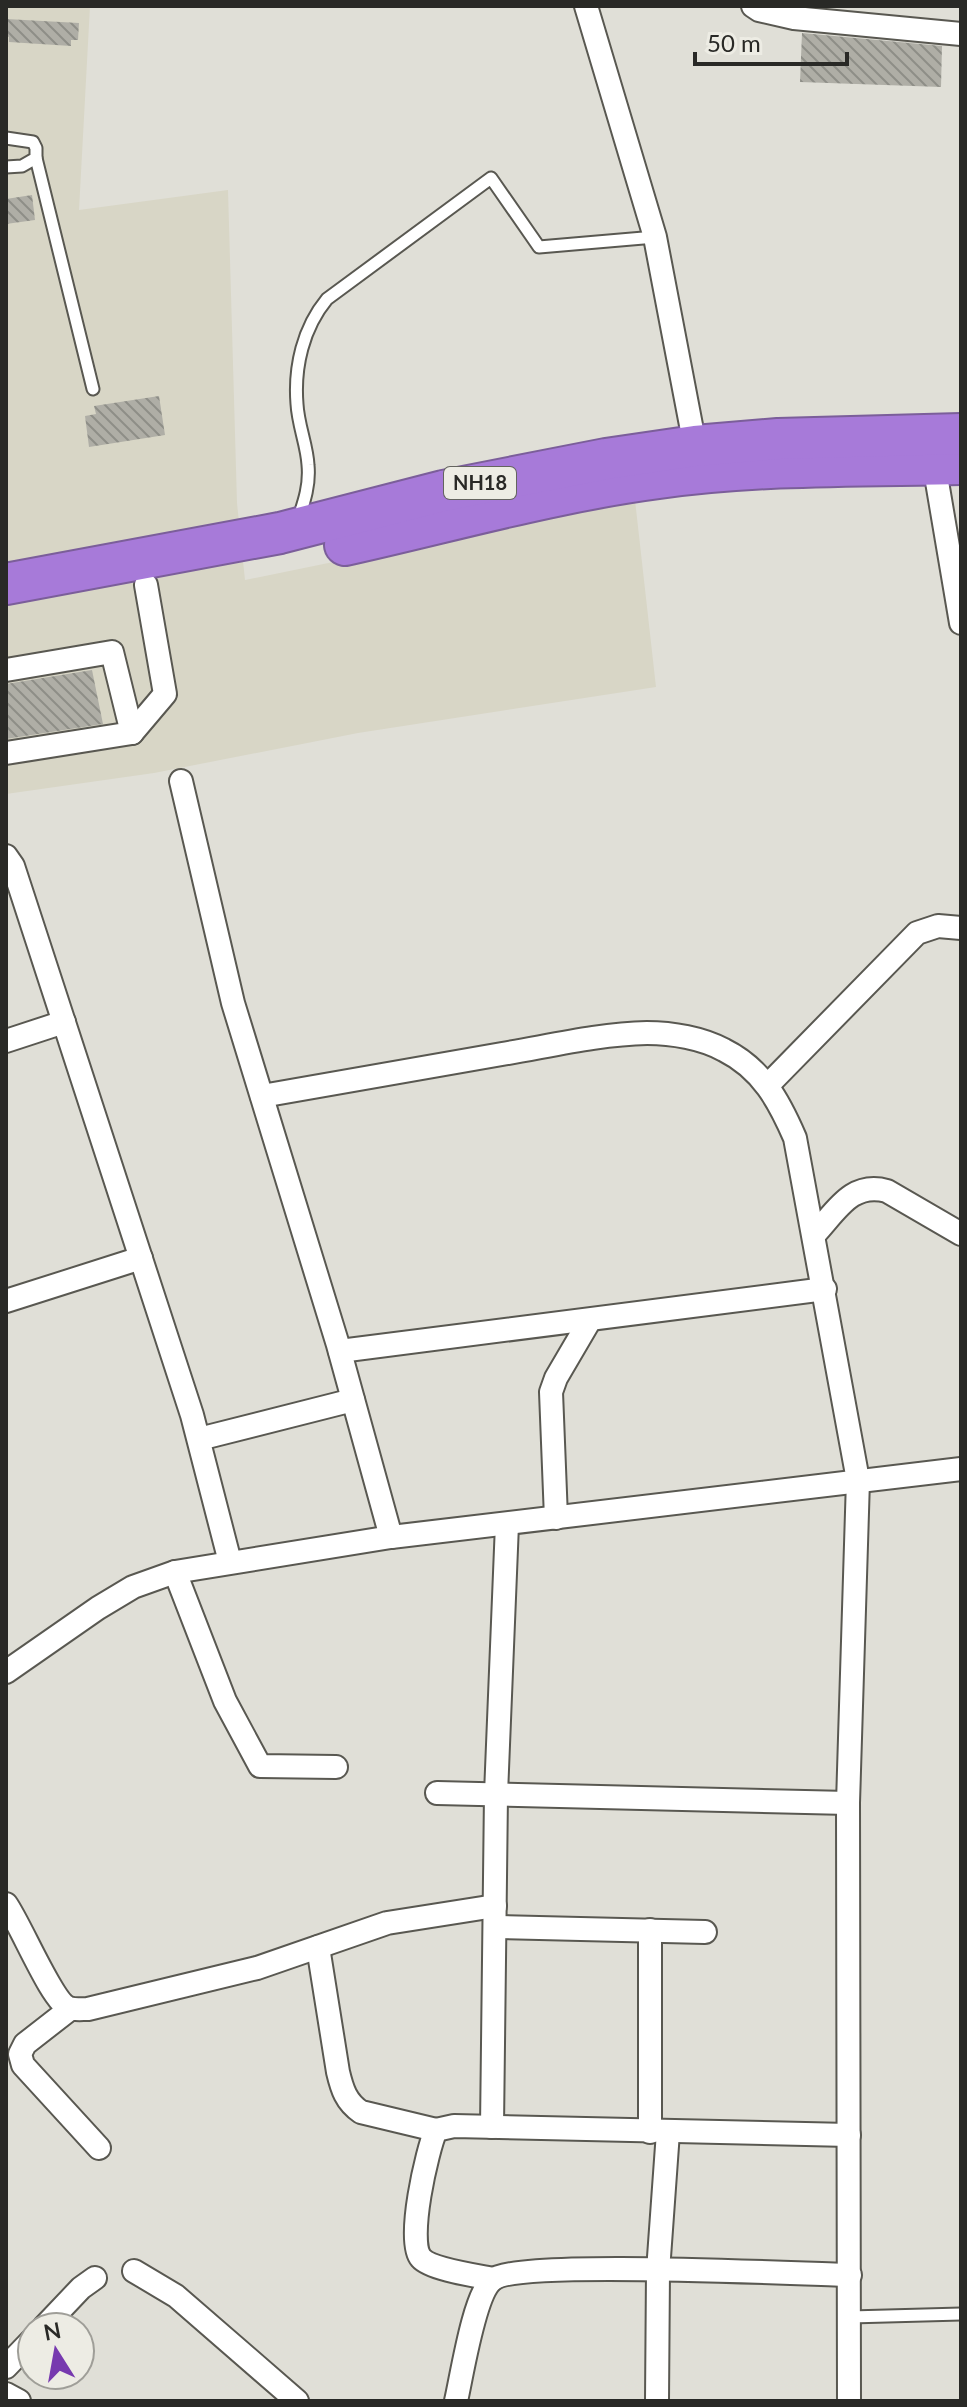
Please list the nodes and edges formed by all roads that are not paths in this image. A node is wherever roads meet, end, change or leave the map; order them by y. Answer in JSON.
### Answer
{"nodes":[{"id":1,"x":586,"y":6,"type":"edge"},
{"id":2,"x":753,"y":6,"type":"edge"},
{"id":3,"x":961,"y":34,"type":"edge"},
{"id":4,"x":6,"y":138,"type":"edge"},
{"id":5,"x":36,"y":158,"type":"junction"},
{"id":6,"x":6,"y":167,"type":"edge"},
{"id":7,"x":655,"y":237,"type":"junction"},
{"id":8,"x":93,"y":389,"type":"dead end"},
{"id":9,"x":961,"y":434,"type":"edge"},
{"id":10,"x":695,"y":446,"type":"junction"},
{"id":11,"x":948,"y":464,"type":"edge"},
{"id":12,"x":295,"y":530,"type":"junction"},
{"id":13,"x":6,"y":584,"type":"edge"},
{"id":14,"x":146,"y":585,"type":"junction"},
{"id":15,"x":6,"y":609,"type":"edge"},
{"id":16,"x":961,"y":623,"type":"edge"},
{"id":17,"x":6,"y":670,"type":"edge"},
{"id":18,"x":132,"y":733,"type":"junction"},
{"id":19,"x":6,"y":753,"type":"edge"},
{"id":20,"x":181,"y":781,"type":"dead end"},
{"id":21,"x":6,"y":856,"type":"edge"},
{"id":22,"x":961,"y":928,"type":"edge"},
{"id":23,"x":64,"y":1022,"type":"junction"},
{"id":24,"x":6,"y":1041,"type":"edge"},
{"id":25,"x":768,"y":1085,"type":"junction"},
{"id":26,"x":262,"y":1096,"type":"junction"},
{"id":27,"x":961,"y":1234,"type":"edge"},
{"id":28,"x":814,"y":1235,"type":"junction"},
{"id":29,"x":141,"y":1258,"type":"junction"},
{"id":30,"x":825,"y":1289,"type":"junction"},
{"id":31,"x":6,"y":1301,"type":"edge"},
{"id":32,"x":590,"y":1320,"type":"junction"},
{"id":33,"x":340,"y":1351,"type":"junction"},
{"id":34,"x":353,"y":1400,"type":"junction"},
{"id":35,"x":199,"y":1439,"type":"junction"},
{"id":36,"x":961,"y":1469,"type":"edge"},
{"id":37,"x":858,"y":1480,"type":"junction"},
{"id":38,"x":556,"y":1518,"type":"junction"},
{"id":39,"x":507,"y":1524,"type":"junction"},
{"id":40,"x":391,"y":1537,"type":"junction"},
{"id":41,"x":230,"y":1562,"type":"junction"},
{"id":42,"x":175,"y":1572,"type":"junction"},
{"id":43,"x":6,"y":1672,"type":"edge"},
{"id":44,"x":336,"y":1767,"type":"dead end"},
{"id":45,"x":437,"y":1793,"type":"dead end"},
{"id":46,"x":496,"y":1794,"type":"junction"},
{"id":47,"x":848,"y":1803,"type":"junction"},
{"id":48,"x":6,"y":1904,"type":"edge"},
{"id":49,"x":495,"y":1916,"type":"junction"},
{"id":50,"x":650,"y":1930,"type":"junction"},
{"id":51,"x":705,"y":1932,"type":"dead end"},
{"id":52,"x":318,"y":1947,"type":"junction"},
{"id":53,"x":70,"y":2009,"type":"junction"},
{"id":54,"x":492,"y":2127,"type":"junction"},
{"id":55,"x":436,"y":2130,"type":"junction"},
{"id":56,"x":659,"y":2132,"type":"junction"},
{"id":57,"x":849,"y":2135,"type":"junction"},
{"id":58,"x":99,"y":2148,"type":"dead end"},
{"id":59,"x":134,"y":2271,"type":"dead end"},
{"id":60,"x":658,"y":2271,"type":"junction"},
{"id":61,"x":850,"y":2275,"type":"junction"},
{"id":62,"x":95,"y":2278,"type":"dead end"},
{"id":63,"x":493,"y":2279,"type":"junction"},
{"id":64,"x":59,"y":2311,"type":"edge"},
{"id":65,"x":961,"y":2314,"type":"edge"},
{"id":66,"x":850,"y":2317,"type":"junction"},
{"id":67,"x":6,"y":2394,"type":"edge"},
{"id":68,"x":19,"y":2401,"type":"edge"},
{"id":69,"x":297,"y":2401,"type":"edge"},
{"id":70,"x":456,"y":2401,"type":"edge"},
{"id":71,"x":657,"y":2401,"type":"edge"},
{"id":72,"x":849,"y":2401,"type":"edge"}],
"edges":[{"from":1,"to":7,"type":"street"},
{"from":2,"to":3,"type":"street"},
{"from":4,"to":5,"type":"lane"},
{"from":5,"to":6,"type":"lane"},
{"from":5,"to":8,"type":"lane"},
{"from":7,"to":10,"type":"street"},
{"from":7,"to":12,"type":"lane"},
{"from":9,"to":10,"type":"highway","number":"NH18"},
{"from":10,"to":12,"type":"highway","number":"NH18"},
{"from":11,"to":14,"type":"highway","number":"NH18"},
{"from":11,"to":16,"type":"street"},
{"from":12,"to":13,"type":"highway","number":"NH18"},
{"from":14,"to":15,"type":"highway","number":"NH18"},
{"from":14,"to":18,"type":"street"},
{"from":17,"to":18,"type":"street"},
{"from":18,"to":19,"type":"street"},
{"from":20,"to":26,"type":"street"},
{"from":21,"to":23,"type":"street"},
{"from":22,"to":25,"type":"street"},
{"from":23,"to":24,"type":"street"},
{"from":23,"to":29,"type":"street"},
{"from":25,"to":26,"type":"street"},
{"from":25,"to":28,"type":"street"},
{"from":26,"to":33,"type":"street"},
{"from":27,"to":28,"type":"street"},
{"from":28,"to":30,"type":"street"},
{"from":29,"to":31,"type":"street"},
{"from":29,"to":35,"type":"street"},
{"from":30,"to":32,"type":"street"},
{"from":30,"to":37,"type":"street"},
{"from":32,"to":33,"type":"street"},
{"from":32,"to":38,"type":"street"},
{"from":33,"to":34,"type":"street"},
{"from":34,"to":35,"type":"street"},
{"from":34,"to":40,"type":"street"},
{"from":35,"to":41,"type":"street"},
{"from":36,"to":37,"type":"street"},
{"from":37,"to":38,"type":"street"},
{"from":37,"to":47,"type":"street"},
{"from":38,"to":39,"type":"street"},
{"from":39,"to":40,"type":"street"},
{"from":39,"to":46,"type":"street"},
{"from":40,"to":41,"type":"street"},
{"from":41,"to":42,"type":"street"},
{"from":42,"to":43,"type":"street"},
{"from":42,"to":44,"type":"street"},
{"from":45,"to":46,"type":"street"},
{"from":46,"to":47,"type":"street"},
{"from":46,"to":49,"type":"street"},
{"from":47,"to":57,"type":"street"},
{"from":48,"to":53,"type":"street"},
{"from":49,"to":50,"type":"street"},
{"from":49,"to":52,"type":"street"},
{"from":49,"to":54,"type":"street"},
{"from":50,"to":51,"type":"street"},
{"from":50,"to":56,"type":"street"},
{"from":52,"to":53,"type":"street"},
{"from":52,"to":55,"type":"street"},
{"from":53,"to":58,"type":"street"},
{"from":54,"to":55,"type":"street"},
{"from":54,"to":56,"type":"street"},
{"from":55,"to":63,"type":"street"},
{"from":56,"to":57,"type":"street"},
{"from":56,"to":60,"type":"street"},
{"from":57,"to":61,"type":"street"},
{"from":59,"to":69,"type":"street"},
{"from":60,"to":61,"type":"street"},
{"from":60,"to":63,"type":"street"},
{"from":60,"to":71,"type":"street"},
{"from":61,"to":66,"type":"street"},
{"from":62,"to":64,"type":"street"},
{"from":63,"to":70,"type":"street"},
{"from":65,"to":66,"type":"lane"},
{"from":66,"to":72,"type":"street"},
{"from":67,"to":68,"type":"street"}]}
